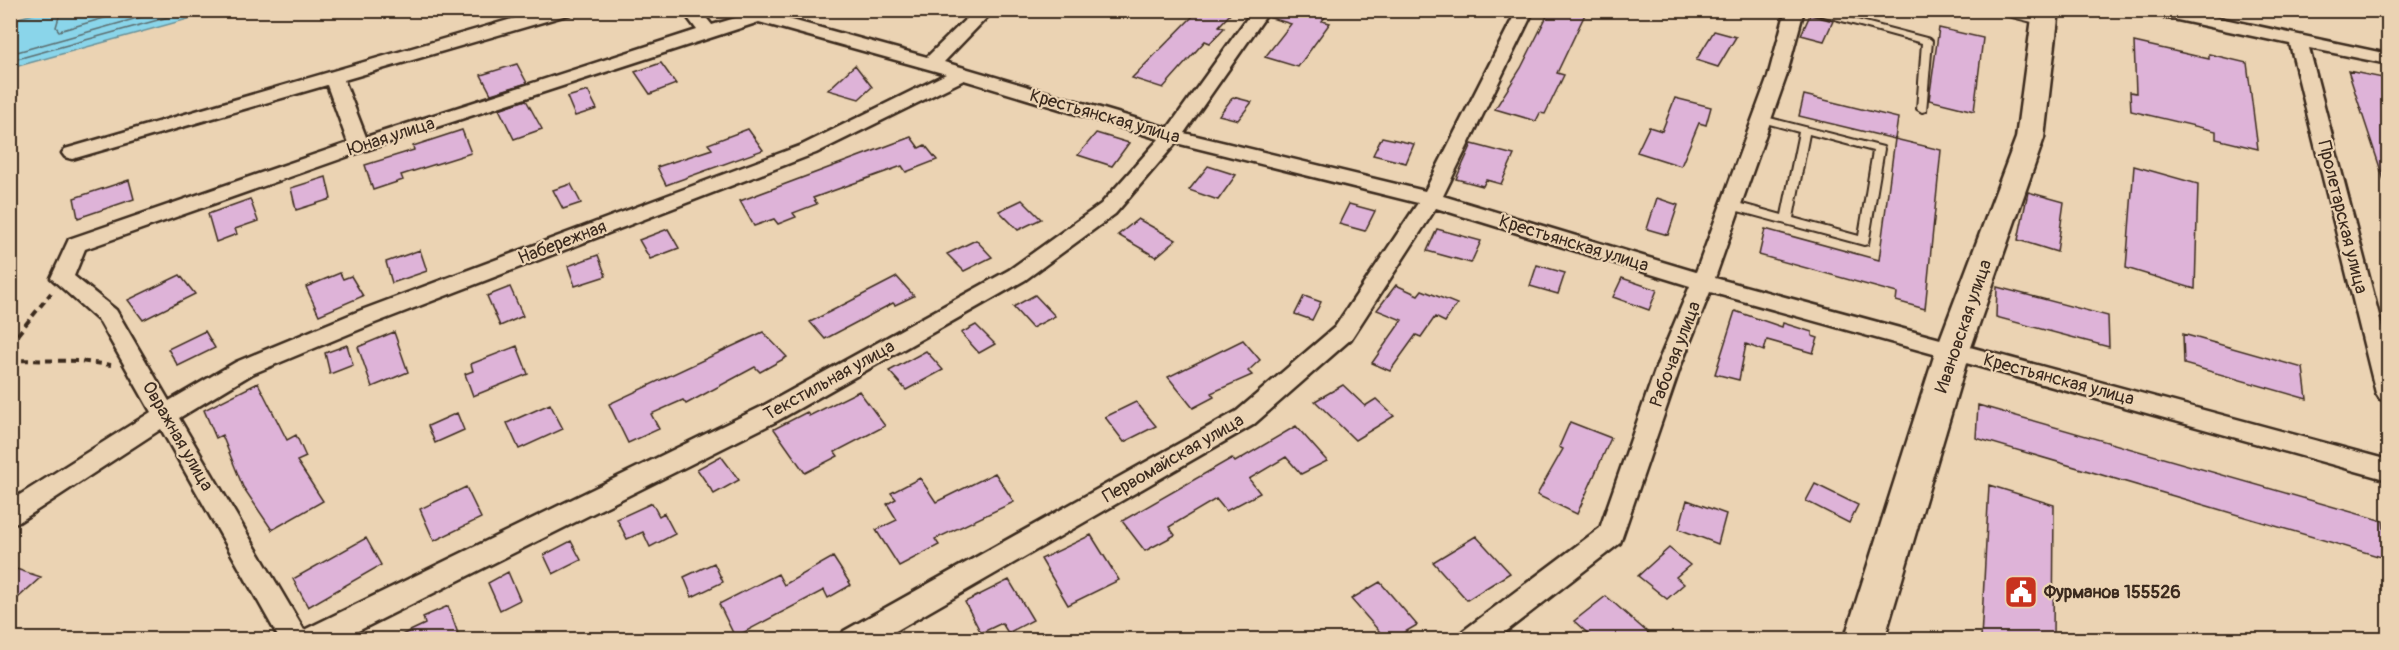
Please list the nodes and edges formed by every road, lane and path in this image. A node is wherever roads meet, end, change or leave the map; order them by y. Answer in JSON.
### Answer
{"nodes":[{"id":1,"x":564,"y":10,"type":"edge"},
{"id":2,"x":690,"y":10,"type":"edge"},
{"id":3,"x":986,"y":10,"type":"edge"},
{"id":4,"x":1262,"y":10,"type":"edge"},
{"id":5,"x":1526,"y":10,"type":"edge"},
{"id":6,"x":1795,"y":10,"type":"edge"},
{"id":7,"x":1806,"y":10,"type":"edge"},
{"id":8,"x":1988,"y":10,"type":"edge"},
{"id":9,"x":2154,"y":10,"type":"edge"},
{"id":10,"x":759,"y":16,"type":"joint"},
{"id":11,"x":2045,"y":16,"type":"edge"},
{"id":12,"x":708,"y":32,"type":"junction"},
{"id":13,"x":2298,"y":40,"type":"junction"},
{"id":14,"x":2388,"y":58,"type":"edge"},
{"id":15,"x":931,"y":64,"type":"junction"},
{"id":16,"x":961,"y":74,"type":"junction"},
{"id":17,"x":334,"y":77,"type":"junction"},
{"id":18,"x":1922,"y":109,"type":"dead end"},
{"id":19,"x":1762,"y":119,"type":"junction"},
{"id":20,"x":1805,"y":130,"type":"junction"},
{"id":21,"x":1172,"y":136,"type":"junction"},
{"id":22,"x":359,"y":146,"type":"junction"},
{"id":23,"x":72,"y":153,"type":"dead end"},
{"id":24,"x":1431,"y":199,"type":"junction"},
{"id":25,"x":1731,"y":205,"type":"junction"},
{"id":26,"x":1787,"y":220,"type":"junction"},
{"id":27,"x":62,"y":278,"type":"junction"},
{"id":28,"x":1703,"y":282,"type":"junction"},
{"id":29,"x":10,"y":344,"type":"edge"},
{"id":30,"x":1953,"y":350,"type":"junction"},
{"id":31,"x":10,"y":360,"type":"edge"},
{"id":32,"x":139,"y":369,"type":"junction"},
{"id":33,"x":2388,"y":393,"type":"edge"},
{"id":34,"x":166,"y":414,"type":"junction"},
{"id":35,"x":2388,"y":470,"type":"edge"},
{"id":36,"x":10,"y":515,"type":"edge"},
{"id":37,"x":295,"y":639,"type":"edge"},
{"id":38,"x":312,"y":639,"type":"edge"},
{"id":39,"x":854,"y":639,"type":"edge"},
{"id":40,"x":1473,"y":639,"type":"edge"},
{"id":41,"x":1864,"y":639,"type":"edge"}],
"edges":[{"from":1,"to":17,"type":"street"},
{"from":2,"to":12,"type":"street"},
{"from":3,"to":15,"type":"street"},
{"from":4,"to":21,"type":"street","name":"Текстильная улица"},
{"from":5,"to":24,"type":"street","name":"Первомайская улица"},
{"from":6,"to":19,"type":"street","name":"Рабочая улица"},
{"from":7,"to":18,"type":"lane"},
{"from":8,"to":11,"type":"lane"},
{"from":9,"to":13,"type":"street"},
{"from":10,"to":12,"type":"street","name":"Юная улица"},
{"from":10,"to":15,"type":"street","name":"Крестьянская улица"},
{"from":11,"to":30,"type":"street","name":"Ивановская улица"},
{"from":12,"to":22,"type":"street","name":"Юная улица"},
{"from":13,"to":14,"type":"street"},
{"from":13,"to":33,"type":"street","name":"Пролетарская улица"},
{"from":15,"to":16,"type":"street","name":"Крестьянская улица"},
{"from":16,"to":21,"type":"street","name":"Крестьянская улица"},
{"from":16,"to":34,"type":"street","name":"Набережная"},
{"from":17,"to":22,"type":"street"},
{"from":17,"to":23,"type":"street"},
{"from":19,"to":20,"type":"lane"},
{"from":19,"to":25,"type":"street","name":"Рабочая улица"},
{"from":20,"to":26,"type":"lane"},
{"from":20,"to":26,"type":"lane"},
{"from":21,"to":24,"type":"street","name":"Крестьянская улица"},
{"from":21,"to":38,"type":"street","name":"Текстильная улица"},
{"from":22,"to":27,"type":"street","name":"Юная улица"},
{"from":24,"to":28,"type":"street","name":"Крестьянская улица"},
{"from":24,"to":39,"type":"street","name":"Первомайская улица"},
{"from":25,"to":26,"type":"lane"},
{"from":25,"to":28,"type":"street","name":"Рабочая улица"},
{"from":27,"to":29,"type":"path"},
{"from":27,"to":32,"type":"street","name":"Овражная улица"},
{"from":28,"to":30,"type":"street","name":"Крестьянская улица"},
{"from":28,"to":40,"type":"street","name":"Рабочая улица"},
{"from":30,"to":35,"type":"street","name":"Крестьянская улица"},
{"from":30,"to":41,"type":"street","name":"Ивановская улица"},
{"from":31,"to":32,"type":"path"},
{"from":32,"to":34,"type":"street","name":"Овражная улица"},
{"from":34,"to":36,"type":"street","name":"Набережная"},
{"from":34,"to":37,"type":"street","name":"Овражная улица"}]}
